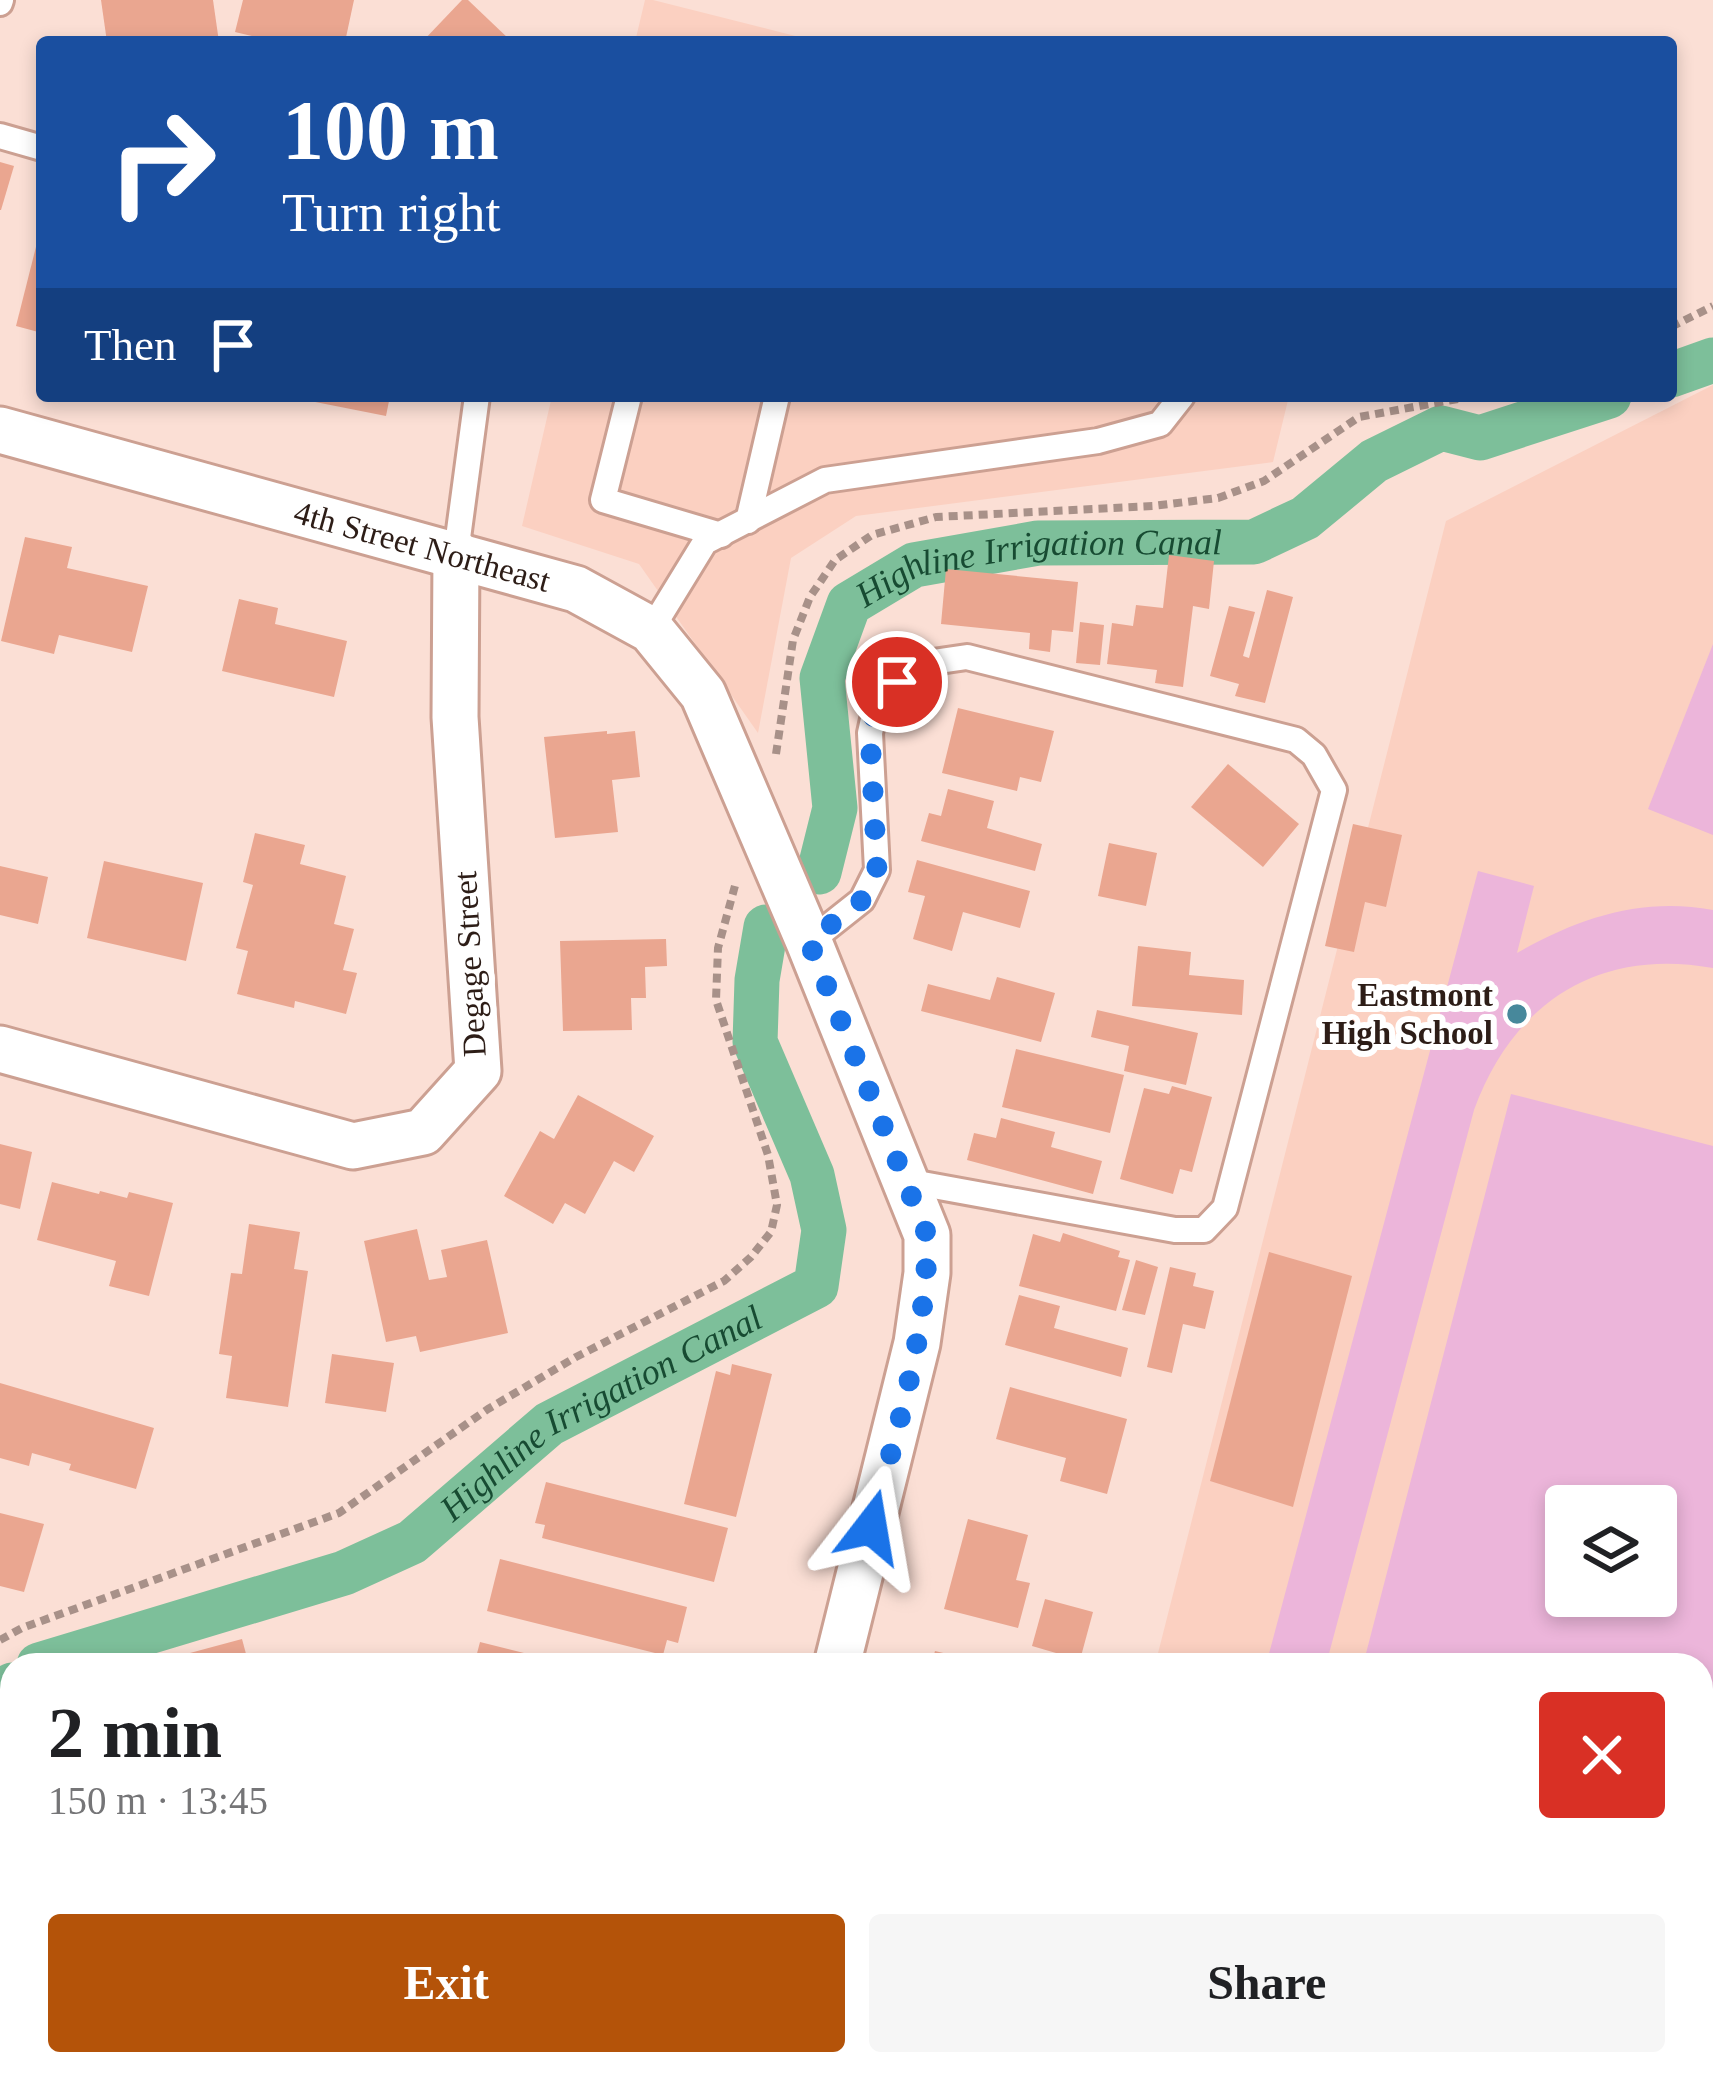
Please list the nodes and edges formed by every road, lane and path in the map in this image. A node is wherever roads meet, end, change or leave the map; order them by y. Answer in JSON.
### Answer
{"nodes":[{"id":1,"x":0,"y":136,"type":"edge"},
{"id":2,"x":36,"y":146,"type":"edge"},
{"id":3,"x":1713,"y":305,"type":"edge"},
{"id":4,"x":1677,"y":324,"type":"edge"},
{"id":5,"x":476,"y":402,"type":"edge"},
{"id":6,"x":628,"y":402,"type":"edge"},
{"id":7,"x":776,"y":402,"type":"edge"},
{"id":8,"x":1177,"y":402,"type":"edge"},
{"id":9,"x":1441,"y":402,"type":"edge"},
{"id":10,"x":0,"y":430,"type":"edge"},
{"id":11,"x":748,"y":520,"type":"junction"},
{"id":12,"x":721,"y":535,"type":"junction"},
{"id":13,"x":456,"y":553,"type":"junction"},
{"id":14,"x":652,"y":630,"type":"junction"},
{"id":15,"x":753,"y":811,"type":"junction"},
{"id":16,"x":809,"y":942,"type":"junction"},
{"id":17,"x":0,"y":1049,"type":"edge"},
{"id":18,"x":906,"y":1181,"type":"junction"},
{"id":19,"x":0,"y":1640,"type":"edge"},
{"id":20,"x":840,"y":1653,"type":"edge"}],
"edges":[{"from":1,"to":2,"type":"lane"},
{"from":3,"to":4,"type":"path"},
{"from":5,"to":13,"type":"lane"},
{"from":6,"to":12,"type":"lane"},
{"from":7,"to":11,"type":"lane"},
{"from":8,"to":11,"type":"lane"},
{"from":9,"to":15,"type":"path"},
{"from":10,"to":13,"type":"street","name":"4th Street Northeast"},
{"from":11,"to":12,"type":"lane"},
{"from":12,"to":14,"type":"lane"},
{"from":13,"to":14,"type":"street","name":"4th Street Northeast"},
{"from":13,"to":17,"type":"street","name":"Degage Street"},
{"from":14,"to":15,"type":"street","name":"4th Street Northeast"},
{"from":15,"to":16,"type":"street","name":"4th Street Northeast"},
{"from":15,"to":19,"type":"path"},
{"from":16,"to":18,"type":"street","name":"4th Street Northeast"},
{"from":16,"to":18,"type":"lane"},
{"from":18,"to":20,"type":"street","name":"4th Street Northeast"}]}
